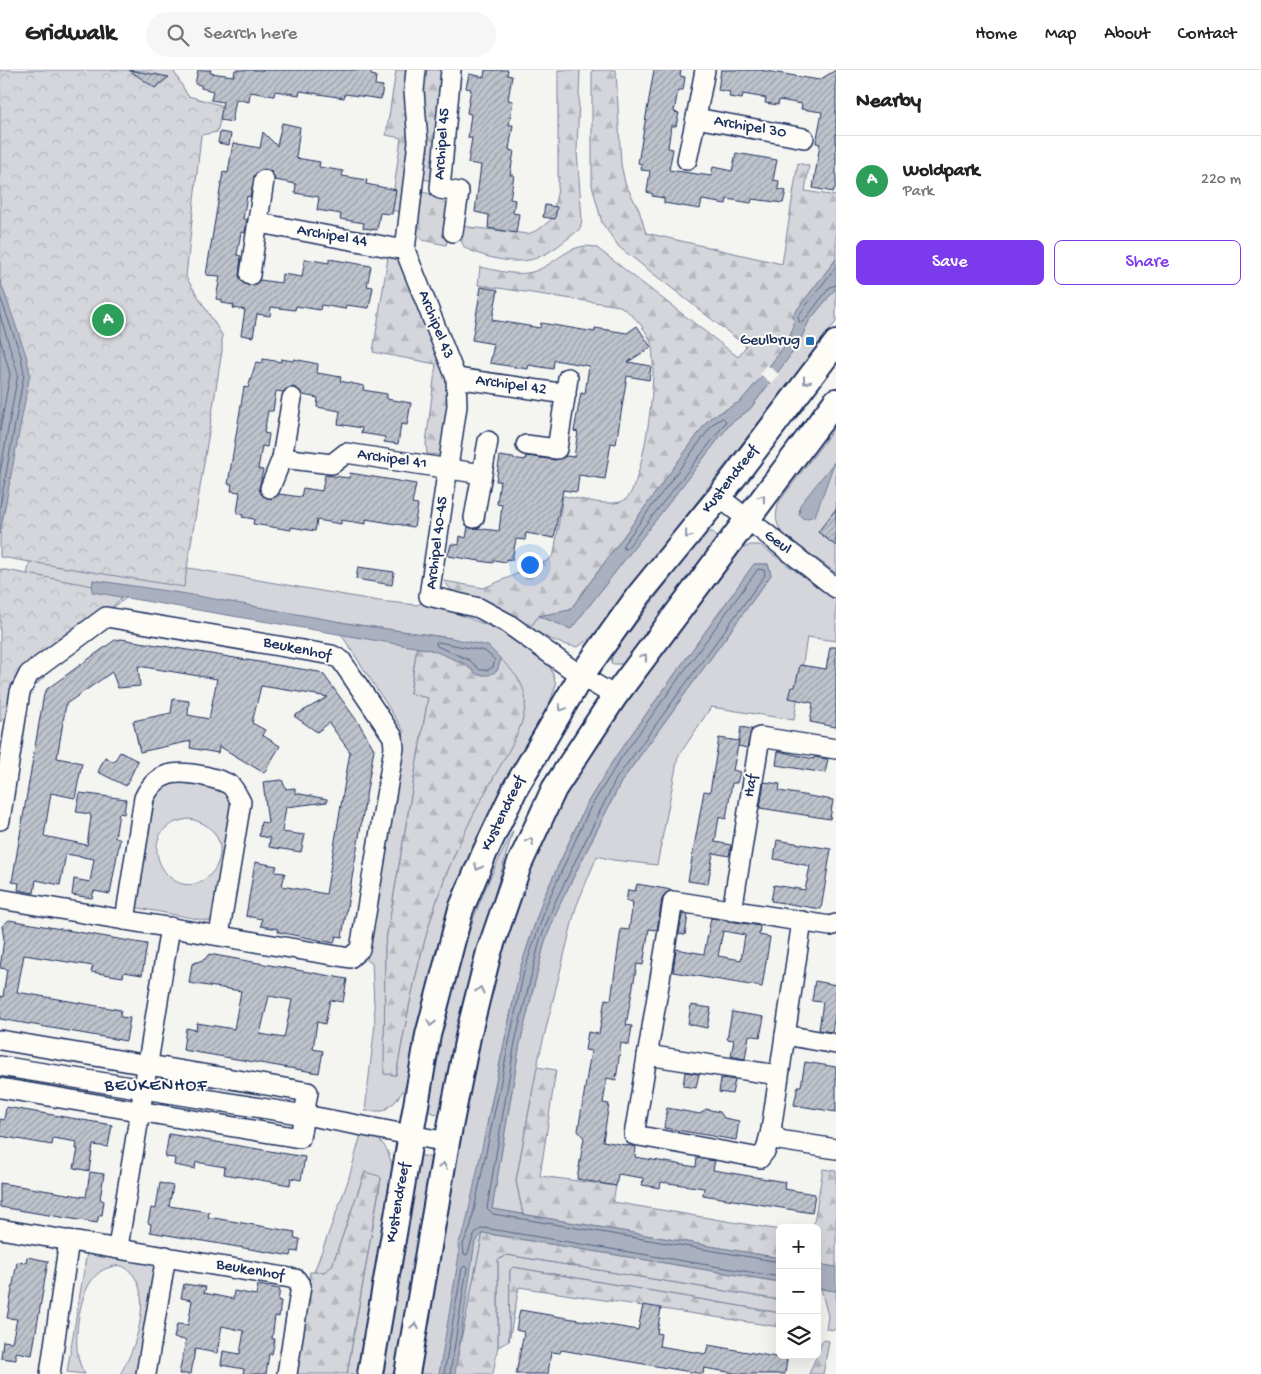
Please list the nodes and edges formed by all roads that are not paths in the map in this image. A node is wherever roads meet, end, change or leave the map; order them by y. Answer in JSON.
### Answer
{"nodes":[{"id":1,"x":416,"y":70,"type":"edge"},
{"id":2,"x":451,"y":70,"type":"edge"},
{"id":3,"x":706,"y":70,"type":"edge"},
{"id":4,"x":696,"y":118,"type":"junction"},
{"id":5,"x":804,"y":138,"type":"dead end"},
{"id":6,"x":687,"y":160,"type":"dead end"},
{"id":7,"x":264,"y":180,"type":"dead end"},
{"id":8,"x":415,"y":183,"type":"junction"},
{"id":9,"x":440,"y":189,"type":"junction"},
{"id":10,"x":259,"y":223,"type":"junction"},
{"id":11,"x":453,"y":232,"type":"dead end"},
{"id":12,"x":405,"y":250,"type":"junction"},
{"id":13,"x":250,"y":275,"type":"dead end"},
{"id":14,"x":836,"y":343,"type":"edge"},
{"id":15,"x":456,"y":378,"type":"junction"},
{"id":16,"x":292,"y":398,"type":"dead end"},
{"id":17,"x":836,"y":401,"type":"edge"},
{"id":18,"x":488,"y":441,"type":"dead end"},
{"id":19,"x":526,"y":444,"type":"dead end"},
{"id":20,"x":282,"y":458,"type":"junction"},
{"id":21,"x":447,"y":468,"type":"junction"},
{"id":22,"x":482,"y":474,"type":"junction"},
{"id":23,"x":270,"y":488,"type":"dead end"},
{"id":24,"x":719,"y":497,"type":"junction"},
{"id":25,"x":474,"y":518,"type":"dead end"},
{"id":26,"x":746,"y":520,"type":"junction"},
{"id":27,"x":836,"y":588,"type":"edge"},
{"id":28,"x":581,"y":676,"type":"junction"},
{"id":29,"x":615,"y":696,"type":"junction"},
{"id":30,"x":836,"y":749,"type":"edge"},
{"id":31,"x":0,"y":820,"type":"edge"},
{"id":32,"x":0,"y":899,"type":"edge"},
{"id":33,"x":732,"y":911,"type":"junction"},
{"id":34,"x":125,"y":920,"type":"junction"},
{"id":35,"x":802,"y":921,"type":"junction"},
{"id":36,"x":836,"y":924,"type":"edge"},
{"id":37,"x":170,"y":927,"type":"junction"},
{"id":38,"x":220,"y":935,"type":"junction"},
{"id":39,"x":785,"y":1035,"type":"junction"},
{"id":40,"x":0,"y":1040,"type":"edge"},
{"id":41,"x":836,"y":1044,"type":"edge"},
{"id":42,"x":647,"y":1055,"type":"junction"},
{"id":43,"x":149,"y":1065,"type":"junction"},
{"id":44,"x":0,"y":1066,"type":"edge"},
{"id":45,"x":778,"y":1075,"type":"junction"},
{"id":46,"x":0,"y":1088,"type":"edge"},
{"id":47,"x":145,"y":1090,"type":"junction"},
{"id":48,"x":141,"y":1113,"type":"junction"},
{"id":49,"x":305,"y":1115,"type":"junction"},
{"id":50,"x":771,"y":1130,"type":"junction"},
{"id":51,"x":412,"y":1135,"type":"junction"},
{"id":52,"x":447,"y":1142,"type":"junction"},
{"id":53,"x":836,"y":1149,"type":"edge"},
{"id":54,"x":0,"y":1229,"type":"edge"},
{"id":55,"x":69,"y":1240,"type":"junction"},
{"id":56,"x":118,"y":1247,"type":"junction"},
{"id":57,"x":166,"y":1256,"type":"junction"},
{"id":58,"x":50,"y":1374,"type":"edge"},
{"id":59,"x":146,"y":1374,"type":"edge"},
{"id":60,"x":287,"y":1374,"type":"edge"},
{"id":61,"x":370,"y":1374,"type":"edge"},
{"id":62,"x":407,"y":1374,"type":"edge"}],
"edges":[{"from":1,"to":8,"type":"street"},
{"from":2,"to":9,"type":"street","name":"Archipel 45"},
{"from":3,"to":4,"type":"street","name":"Archipel 30"},
{"from":4,"to":5,"type":"street","name":"Archipel 30"},
{"from":4,"to":6,"type":"street","name":"Archipel 30"},
{"from":7,"to":10,"type":"street"},
{"from":8,"to":9,"type":"street"},
{"from":8,"to":12,"type":"street"},
{"from":9,"to":11,"type":"street","name":"Archipel 45"},
{"from":10,"to":12,"type":"street","name":"Archipel 44"},
{"from":10,"to":13,"type":"street"},
{"from":12,"to":15,"type":"street","name":"Archipel 43"},
{"from":14,"to":24,"type":"main road","name":"Kustendreef","one_way":true},
{"from":15,"to":19,"type":"street","name":"Archipel 42"},
{"from":15,"to":21,"type":"street","name":"Archipel 43"},
{"from":16,"to":20,"type":"street"},
{"from":26,"to":17,"type":"main road","name":"Kustendreef","one_way":true},
{"from":18,"to":22,"type":"street"},
{"from":20,"to":21,"type":"street","name":"Archipel 41"},
{"from":20,"to":23,"type":"street"},
{"from":21,"to":22,"type":"street","name":"Archipel 41"},
{"from":21,"to":28,"type":"street","name":"Archipel 40-45"},
{"from":22,"to":25,"type":"street"},
{"from":24,"to":26,"type":"street","name":"Geul"},
{"from":24,"to":28,"type":"main road","name":"Kustendreef","one_way":true},
{"from":26,"to":27,"type":"street","name":"Geul"},
{"from":29,"to":26,"type":"main road","name":"Kustendreef","one_way":true},
{"from":28,"to":29,"type":"street"},
{"from":28,"to":51,"type":"main road","name":"Kustendreef","one_way":true},
{"from":52,"to":29,"type":"main road","name":"Kustendreef","one_way":true},
{"from":30,"to":33,"type":"street","name":"Haf"},
{"from":31,"to":38,"type":"street","name":"Beukenhof"},
{"from":32,"to":34,"type":"street","name":"Beukenhof"},
{"from":33,"to":35,"type":"street"},
{"from":33,"to":42,"type":"street"},
{"from":34,"to":37,"type":"street","name":"Beukenhof"},
{"from":34,"to":38,"type":"street"},
{"from":35,"to":36,"type":"street"},
{"from":35,"to":39,"type":"street"},
{"from":37,"to":38,"type":"street","name":"Beukenhof"},
{"from":37,"to":43,"type":"street"},
{"from":39,"to":41,"type":"street"},
{"from":39,"to":45,"type":"street"},
{"from":40,"to":43,"type":"street"},
{"from":42,"to":45,"type":"street"},
{"from":42,"to":50,"type":"street"},
{"from":43,"to":47,"type":"street"},
{"from":43,"to":49,"type":"street"},
{"from":44,"to":47,"type":"street"},
{"from":45,"to":50,"type":"street"},
{"from":46,"to":48,"type":"street"},
{"from":47,"to":48,"type":"street"},
{"from":47,"to":49,"type":"street"},
{"from":48,"to":49,"type":"street"},
{"from":48,"to":56,"type":"street"},
{"from":49,"to":51,"type":"street"},
{"from":50,"to":53,"type":"street"},
{"from":51,"to":52,"type":"street"},
{"from":51,"to":61,"type":"main road","name":"Kustendreef"},
{"from":62,"to":52,"type":"main road","name":"Kustendreef","one_way":true},
{"from":54,"to":55,"type":"street","name":"Beukenhof"},
{"from":55,"to":56,"type":"street","name":"Beukenhof"},
{"from":55,"to":58,"type":"street"},
{"from":56,"to":57,"type":"street","name":"Beukenhof"},
{"from":57,"to":59,"type":"street"},
{"from":57,"to":60,"type":"street","name":"Beukenhof"}]}
